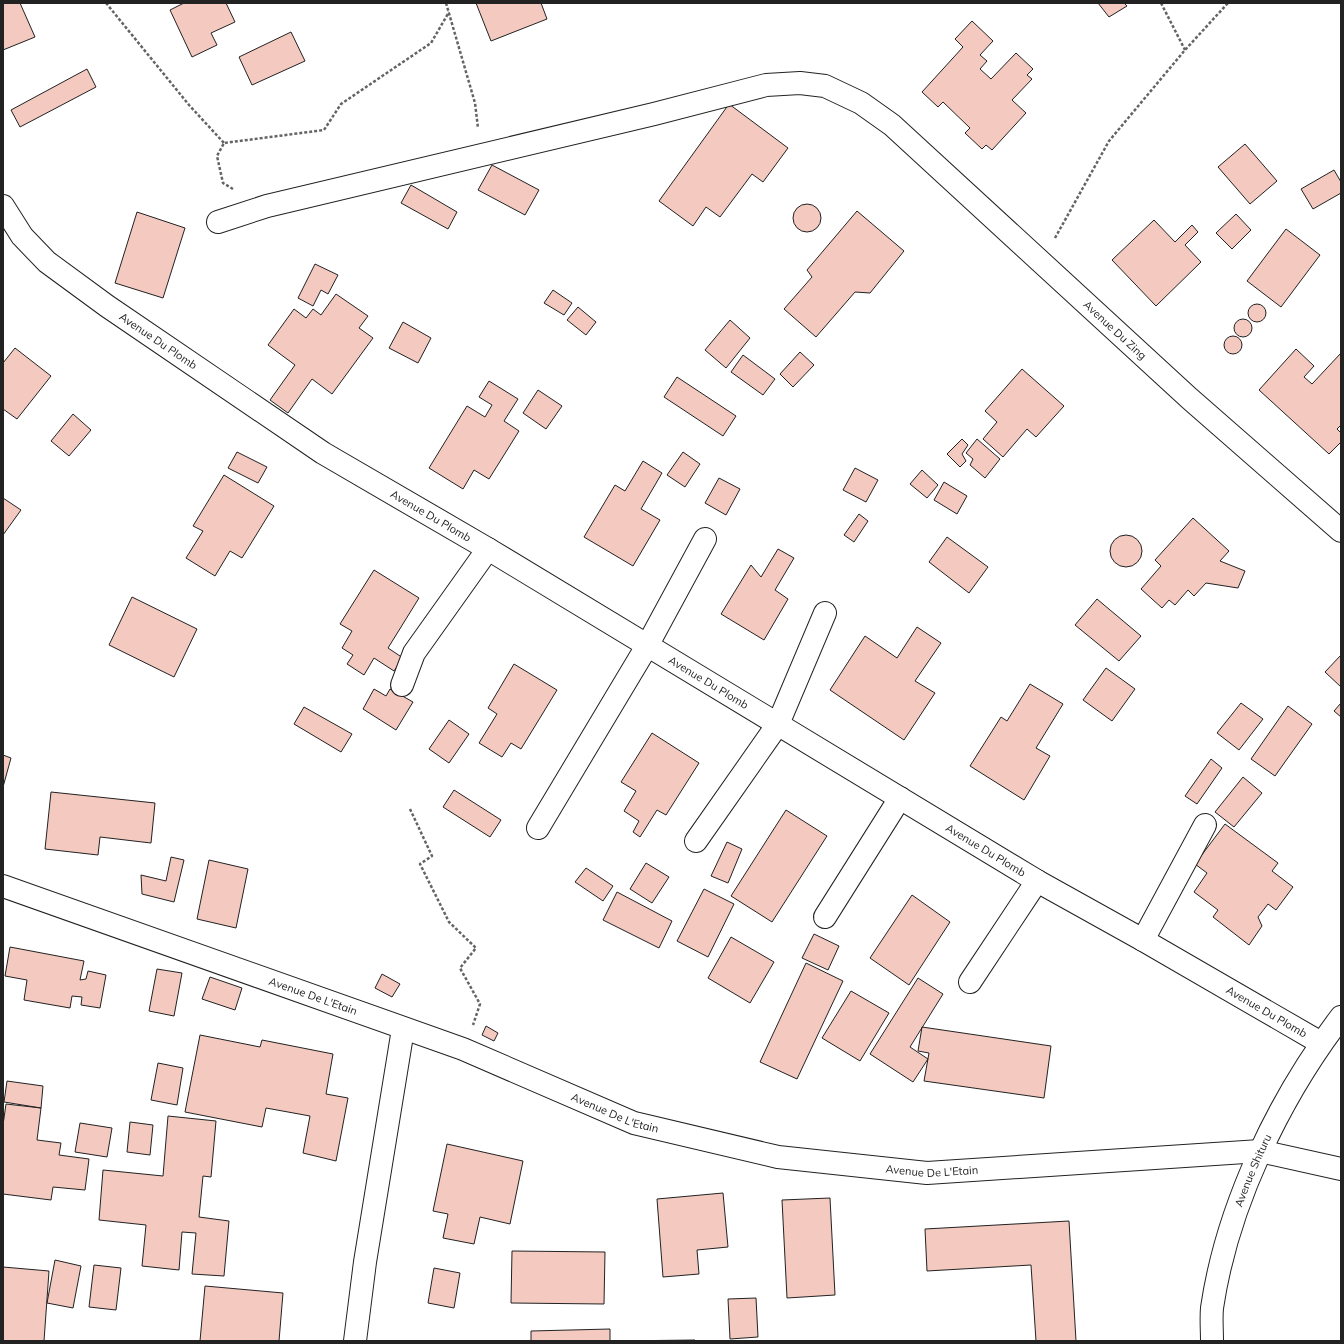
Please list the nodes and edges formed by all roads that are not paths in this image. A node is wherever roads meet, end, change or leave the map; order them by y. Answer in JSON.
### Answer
{"nodes":[{"id":1,"x":3,"y":206,"type":"edge"},
{"id":2,"x":218,"y":222,"type":"dead end"},
{"id":3,"x":1340,"y":526,"type":"edge"},
{"id":4,"x":705,"y":540,"type":"dead end"},
{"id":5,"x":488,"y":549,"type":"junction"},
{"id":6,"x":825,"y":613,"type":"dead end"},
{"id":7,"x":647,"y":646,"type":"junction"},
{"id":8,"x":402,"y":685,"type":"dead end"},
{"id":9,"x":778,"y":724,"type":"junction"},
{"id":10,"x":900,"y":798,"type":"junction"},
{"id":11,"x":1205,"y":825,"type":"dead end"},
{"id":12,"x":538,"y":828,"type":"dead end"},
{"id":13,"x":696,"y":841,"type":"dead end"},
{"id":14,"x":1037,"y":881,"type":"junction"},
{"id":15,"x":3,"y":886,"type":"edge"},
{"id":16,"x":825,"y":918,"type":"dead end"},
{"id":17,"x":1144,"y":940,"type":"junction"},
{"id":18,"x":970,"y":982,"type":"dead end"},
{"id":19,"x":1341,"y":1017,"type":"edge"},
{"id":20,"x":403,"y":1029,"type":"junction"},
{"id":21,"x":1321,"y":1043,"type":"junction"},
{"id":22,"x":1260,"y":1151,"type":"junction"},
{"id":23,"x":1341,"y":1169,"type":"edge"},
{"id":24,"x":355,"y":1341,"type":"edge"},
{"id":25,"x":1212,"y":1341,"type":"edge"}],
"edges":[{"from":1,"to":5,"type":"street","name":"Avenue Du Plomb"},
{"from":2,"to":3,"type":"street","name":"Avenue Du Zing"},
{"from":4,"to":7,"type":"street"},
{"from":5,"to":7,"type":"street","name":"Avenue Du Plomb"},
{"from":5,"to":8,"type":"street"},
{"from":6,"to":9,"type":"street"},
{"from":7,"to":9,"type":"street","name":"Avenue Du Plomb"},
{"from":7,"to":12,"type":"street"},
{"from":9,"to":10,"type":"street","name":"Avenue Du Plomb"},
{"from":9,"to":13,"type":"street"},
{"from":10,"to":14,"type":"street","name":"Avenue Du Plomb"},
{"from":10,"to":16,"type":"street"},
{"from":11,"to":17,"type":"street"},
{"from":14,"to":17,"type":"street","name":"Avenue Du Plomb"},
{"from":14,"to":18,"type":"street"},
{"from":15,"to":20,"type":"street","name":"Avenue De L'Etain"},
{"from":17,"to":21,"type":"street","name":"Avenue Du Plomb"},
{"from":19,"to":21,"type":"street","name":"Avenue Shituru"},
{"from":20,"to":22,"type":"street","name":"Avenue De L'Etain"},
{"from":20,"to":24,"type":"street"},
{"from":21,"to":22,"type":"street","name":"Avenue Shituru"},
{"from":22,"to":23,"type":"street","name":"Avenue De L'Etain"},
{"from":22,"to":25,"type":"street","name":"Avenue Shituru"}]}
